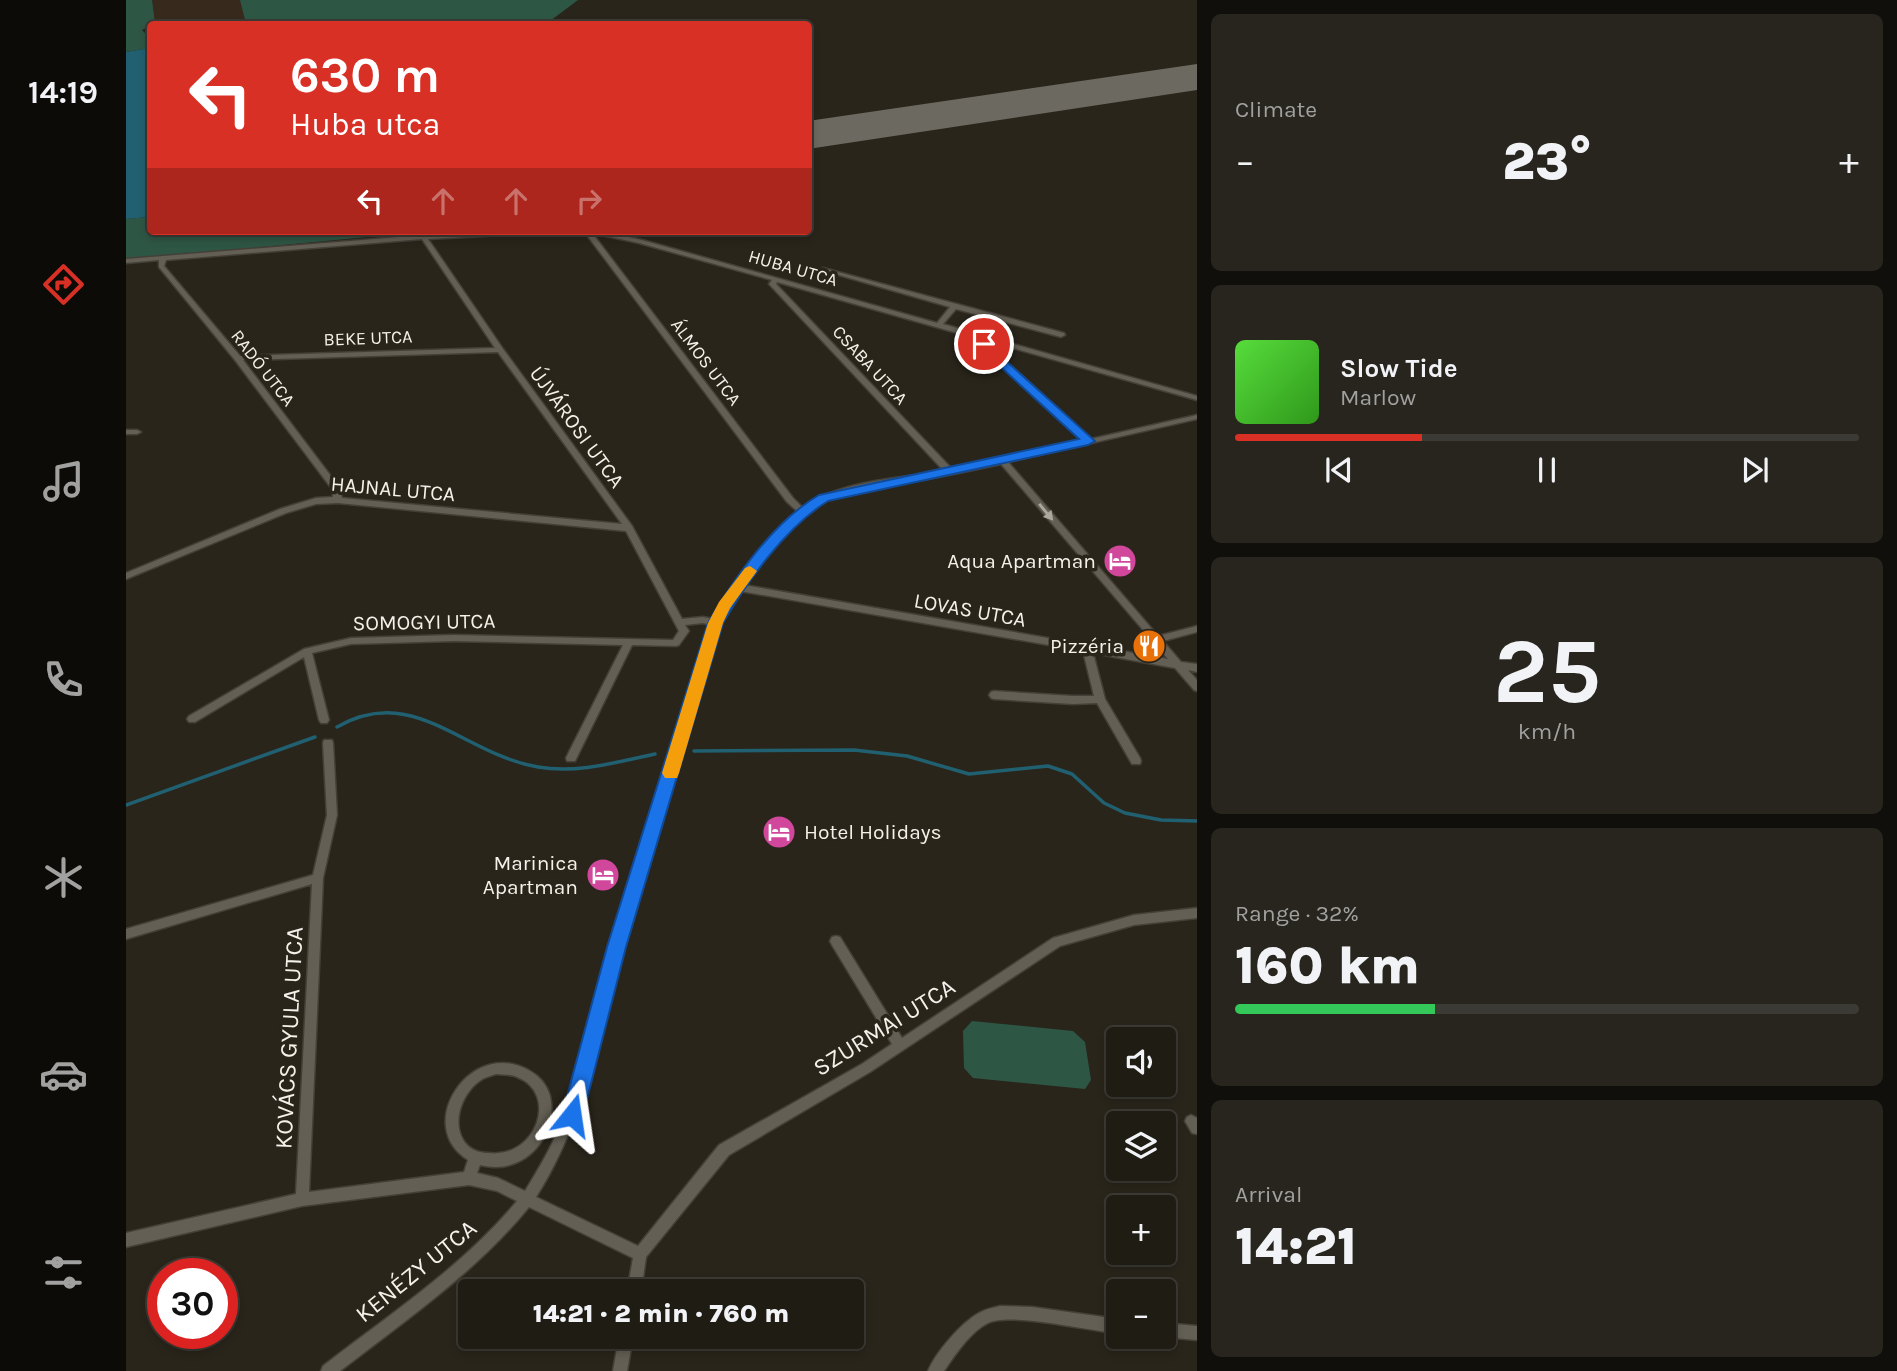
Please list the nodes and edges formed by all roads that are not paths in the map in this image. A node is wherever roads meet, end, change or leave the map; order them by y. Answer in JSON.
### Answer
{"nodes":[{"id":1,"x":462,"y":235,"type":"edge"},
{"id":2,"x":592,"y":235,"type":"edge"},
{"id":3,"x":609,"y":235,"type":"edge"},
{"id":4,"x":424,"y":237,"type":"junction"},
{"id":5,"x":163,"y":258,"type":"junction"},
{"id":6,"x":126,"y":261,"type":"edge"},
{"id":7,"x":821,"y":269,"type":"dead end"},
{"id":8,"x":776,"y":279,"type":"junction"},
{"id":9,"x":954,"y":306,"type":"junction"},
{"id":10,"x":939,"y":325,"type":"junction"},
{"id":11,"x":1061,"y":335,"type":"dead end"},
{"id":12,"x":986,"y":339,"type":"junction"},
{"id":13,"x":500,"y":350,"type":"junction"},
{"id":14,"x":238,"y":358,"type":"junction"},
{"id":15,"x":1197,"y":398,"type":"edge"},
{"id":16,"x":1197,"y":417,"type":"edge"},
{"id":17,"x":126,"y":432,"type":"edge"},
{"id":18,"x":137,"y":432,"type":"dead end"},
{"id":19,"x":1088,"y":441,"type":"junction"},
{"id":20,"x":1002,"y":460,"type":"junction"},
{"id":21,"x":950,"y":472,"type":"junction"},
{"id":22,"x":338,"y":500,"type":"junction"},
{"id":23,"x":801,"y":511,"type":"junction"},
{"id":24,"x":629,"y":528,"type":"junction"},
{"id":25,"x":126,"y":576,"type":"edge"},
{"id":26,"x":737,"y":587,"type":"junction"},
{"id":27,"x":681,"y":622,"type":"junction"},
{"id":28,"x":716,"y":623,"type":"junction"},
{"id":29,"x":1197,"y":629,"type":"edge"},
{"id":30,"x":1156,"y":640,"type":"junction"},
{"id":31,"x":628,"y":644,"type":"junction"},
{"id":32,"x":1087,"y":649,"type":"junction"},
{"id":33,"x":307,"y":650,"type":"junction"},
{"id":34,"x":1177,"y":664,"type":"junction"},
{"id":35,"x":1197,"y":668,"type":"edge"},
{"id":36,"x":1197,"y":687,"type":"edge"},
{"id":37,"x":994,"y":695,"type":"dead end"},
{"id":38,"x":1100,"y":699,"type":"junction"},
{"id":39,"x":192,"y":719,"type":"dead end"},
{"id":40,"x":324,"y":720,"type":"dead end"},
{"id":41,"x":328,"y":743,"type":"dead end"},
{"id":42,"x":571,"y":758,"type":"dead end"},
{"id":43,"x":1136,"y":761,"type":"dead end"},
{"id":44,"x":318,"y":878,"type":"junction"},
{"id":45,"x":1197,"y":912,"type":"edge"},
{"id":46,"x":126,"y":934,"type":"edge"},
{"id":47,"x":836,"y":941,"type":"dead end"},
{"id":48,"x":900,"y":1046,"type":"junction"},
{"id":49,"x":477,"y":1157,"type":"junction"},
{"id":50,"x":469,"y":1178,"type":"junction"},
{"id":51,"x":302,"y":1199,"type":"junction"},
{"id":52,"x":527,"y":1199,"type":"junction"},
{"id":53,"x":126,"y":1240,"type":"edge"},
{"id":54,"x":640,"y":1254,"type":"junction"},
{"id":55,"x":636,"y":1279,"type":"edge"},
{"id":56,"x":1106,"y":1325,"type":"edge"},
{"id":57,"x":1176,"y":1331,"type":"edge"},
{"id":58,"x":1197,"y":1333,"type":"edge"},
{"id":59,"x":624,"y":1349,"type":"edge"},
{"id":60,"x":328,"y":1371,"type":"edge"},
{"id":61,"x":620,"y":1371,"type":"edge"},
{"id":62,"x":935,"y":1371,"type":"edge"}],
"edges":[{"from":1,"to":4,"type":"street"},
{"from":2,"to":23,"type":"street","name":"ÁLMOS UTCA"},
{"from":3,"to":8,"type":"street","name":"HUBA UTCA"},
{"from":4,"to":5,"type":"street"},
{"from":4,"to":13,"type":"street","name":"ÚJVÁROSI UTCA"},
{"from":5,"to":6,"type":"street"},
{"from":5,"to":14,"type":"street","name":"RADÓ UTCA"},
{"from":7,"to":9,"type":"street"},
{"from":8,"to":10,"type":"street","name":"HUBA UTCA"},
{"from":8,"to":21,"type":"street","name":"CSABA UTCA"},
{"from":9,"to":10,"type":"street"},
{"from":9,"to":11,"type":"street"},
{"from":10,"to":12,"type":"street","name":"HUBA UTCA"},
{"from":12,"to":15,"type":"street","name":"HUBA UTCA"},
{"from":12,"to":19,"type":"street"},
{"from":13,"to":14,"type":"street","name":"BEKE UTCA"},
{"from":13,"to":24,"type":"street","name":"ÚJVÁROSI UTCA"},
{"from":14,"to":22,"type":"street","name":"RADÓ UTCA"},
{"from":16,"to":19,"type":"street"},
{"from":17,"to":18,"type":"street"},
{"from":19,"to":20,"type":"street"},
{"from":20,"to":21,"type":"street"},
{"from":20,"to":30,"type":"street","one_way":true},
{"from":21,"to":23,"type":"street"},
{"from":22,"to":24,"type":"street","name":"HAJNAL UTCA"},
{"from":22,"to":25,"type":"street","name":"HAJNAL UTCA"},
{"from":23,"to":26,"type":"street","name":"KENÉZY UTCA"},
{"from":24,"to":27,"type":"street","name":"ÚJVÁROSI UTCA"},
{"from":26,"to":28,"type":"street","name":"KENÉZY UTCA"},
{"from":26,"to":32,"type":"street","name":"LOVAS UTCA"},
{"from":27,"to":28,"type":"street"},
{"from":27,"to":31,"type":"street","name":"SOMOGYI UTCA"},
{"from":28,"to":52,"type":"street","name":"KENÉZY UTCA"},
{"from":29,"to":30,"type":"street"},
{"from":30,"to":34,"type":"street"},
{"from":31,"to":33,"type":"street","name":"SOMOGYI UTCA"},
{"from":31,"to":42,"type":"street"},
{"from":32,"to":34,"type":"street","name":"LOVAS UTCA"},
{"from":32,"to":38,"type":"street"},
{"from":33,"to":39,"type":"street","name":"SOMOGYI UTCA"},
{"from":33,"to":40,"type":"street"},
{"from":34,"to":35,"type":"street","name":"LOVAS UTCA"},
{"from":34,"to":36,"type":"street"},
{"from":37,"to":38,"type":"street"},
{"from":38,"to":43,"type":"street"},
{"from":41,"to":44,"type":"street","name":"KOVÁCS GYULA UTCA"},
{"from":44,"to":46,"type":"street"},
{"from":44,"to":51,"type":"street","name":"KOVÁCS GYULA UTCA"},
{"from":45,"to":48,"type":"street","name":"SZURMAI UTCA"},
{"from":47,"to":48,"type":"street"},
{"from":48,"to":54,"type":"street","name":"SZURMAI UTCA"},
{"from":49,"to":49,"type":"street"},
{"from":49,"to":50,"type":"street"},
{"from":50,"to":51,"type":"street"},
{"from":50,"to":52,"type":"street"},
{"from":51,"to":53,"type":"street"},
{"from":52,"to":54,"type":"street"},
{"from":52,"to":60,"type":"street","name":"KENÉZY UTCA"},
{"from":54,"to":55,"type":"street"},
{"from":56,"to":62,"type":"street"},
{"from":57,"to":58,"type":"street"},
{"from":59,"to":61,"type":"street"}]}
